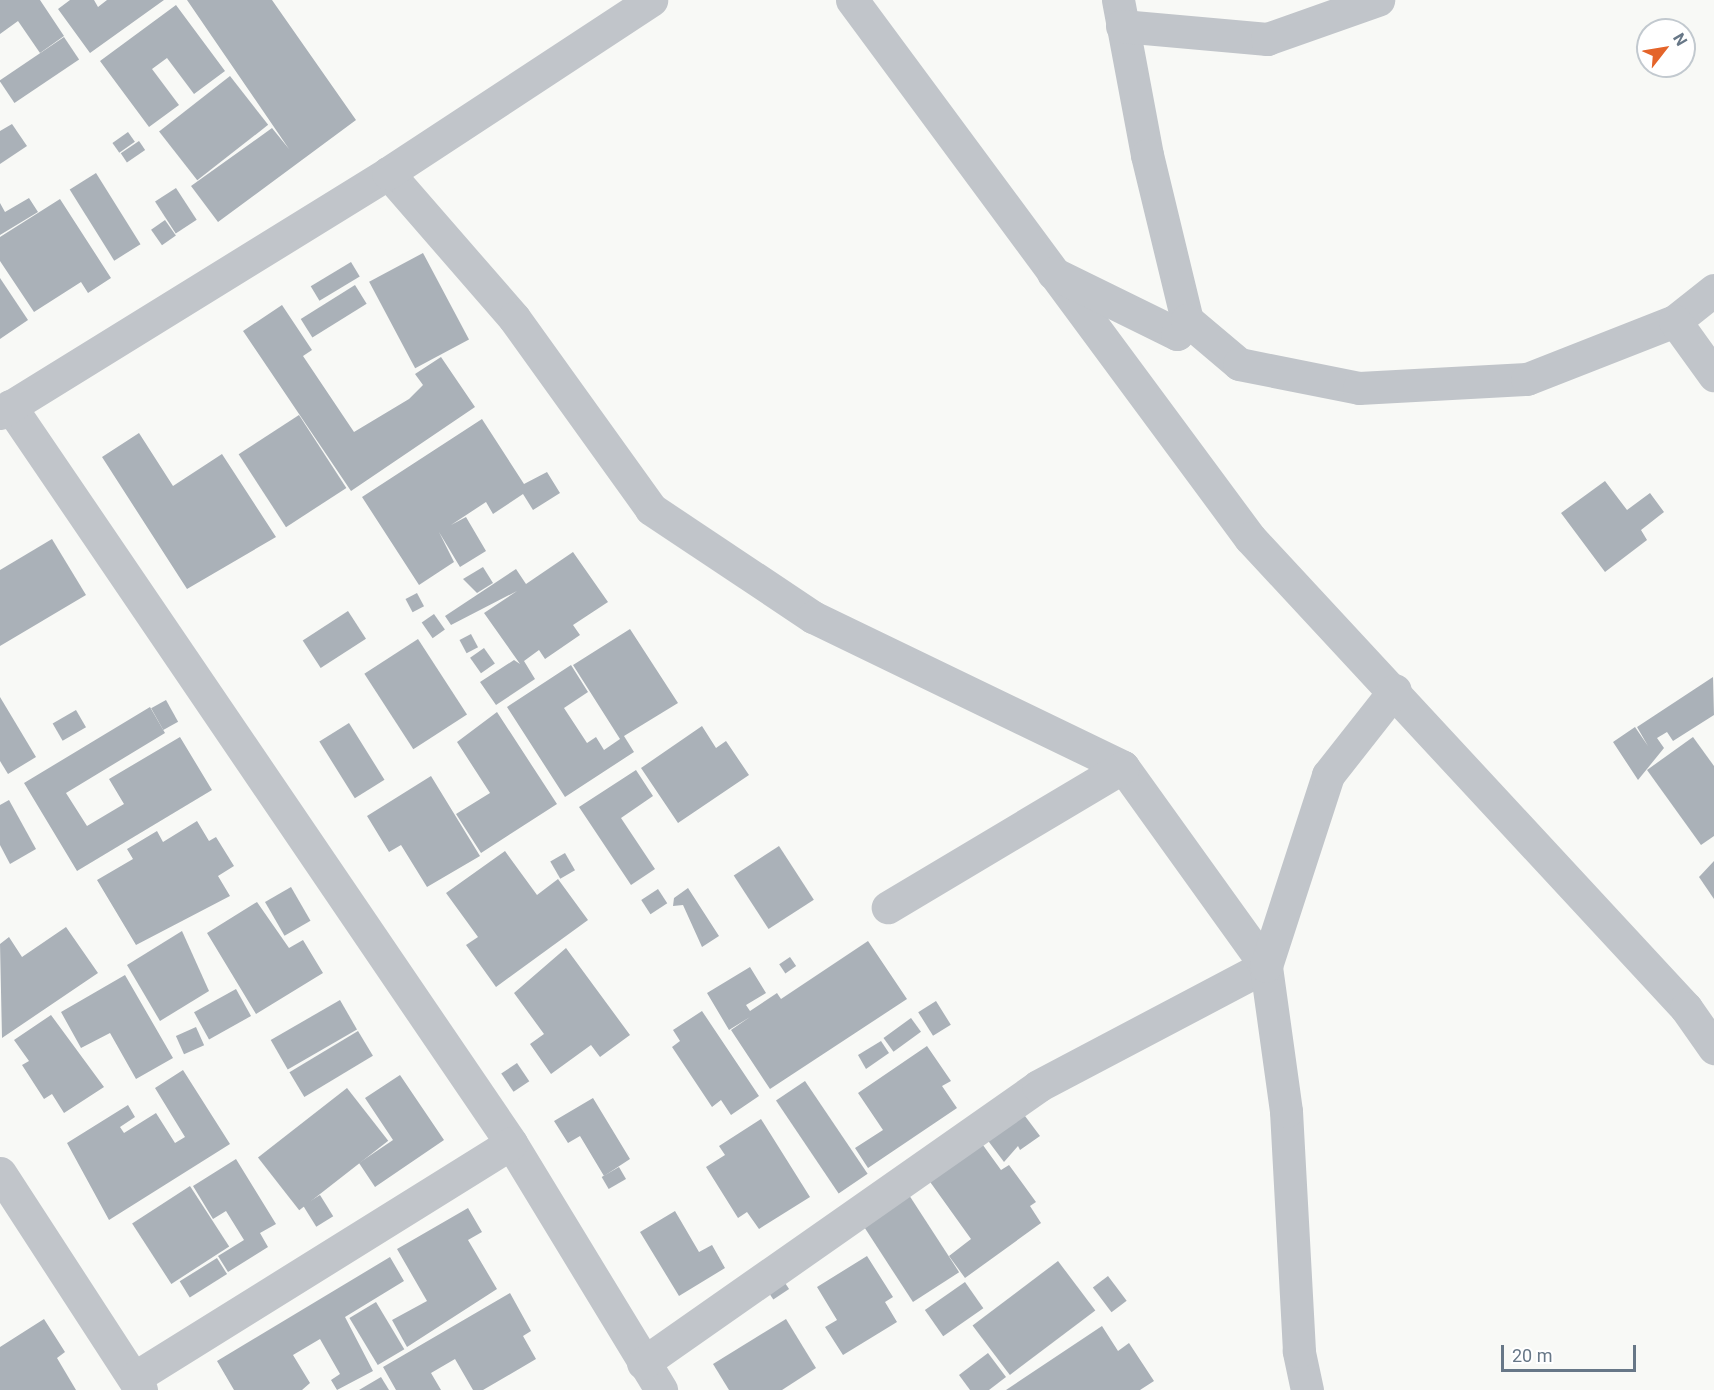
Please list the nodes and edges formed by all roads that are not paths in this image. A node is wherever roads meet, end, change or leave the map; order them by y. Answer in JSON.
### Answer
{"nodes":[{"id":1,"x":651,"y":0,"type":"edge"},
{"id":2,"x":852,"y":0,"type":"edge"},
{"id":3,"x":1378,"y":0,"type":"edge"},
{"id":4,"x":1120,"y":13,"type":"edge"},
{"id":5,"x":388,"y":173,"type":"junction"},
{"id":6,"x":1049,"y":271,"type":"junction"},
{"id":7,"x":1714,"y":290,"type":"edge"},
{"id":8,"x":1187,"y":320,"type":"junction"},
{"id":9,"x":1675,"y":321,"type":"junction"},
{"id":10,"x":1714,"y":375,"type":"edge"},
{"id":11,"x":5,"y":409,"type":"edge"},
{"id":12,"x":1395,"y":690,"type":"junction"},
{"id":13,"x":1123,"y":767,"type":"junction"},
{"id":14,"x":888,"y":907,"type":"dead end"},
{"id":15,"x":1266,"y":966,"type":"junction"},
{"id":16,"x":1714,"y":1048,"type":"edge"},
{"id":17,"x":511,"y":1143,"type":"junction"},
{"id":18,"x":0,"y":1173,"type":"edge"},
{"id":19,"x":643,"y":1363,"type":"junction"},
{"id":20,"x":137,"y":1384,"type":"edge"},
{"id":21,"x":661,"y":1390,"type":"edge"},
{"id":22,"x":1307,"y":1390,"type":"edge"}],
"edges":[{"from":1,"to":5,"type":"street"},
{"from":2,"to":6,"type":"street"},
{"from":3,"to":4,"type":"street"},
{"from":4,"to":8,"type":"street"},
{"from":5,"to":11,"type":"street"},
{"from":5,"to":13,"type":"street"},
{"from":6,"to":8,"type":"street"},
{"from":6,"to":12,"type":"street"},
{"from":7,"to":9,"type":"street"},
{"from":8,"to":9,"type":"street"},
{"from":9,"to":10,"type":"street"},
{"from":11,"to":17,"type":"street"},
{"from":12,"to":15,"type":"street"},
{"from":12,"to":16,"type":"street"},
{"from":13,"to":14,"type":"street"},
{"from":13,"to":15,"type":"street"},
{"from":15,"to":19,"type":"street"},
{"from":15,"to":22,"type":"street"},
{"from":17,"to":19,"type":"street"},
{"from":17,"to":20,"type":"street"},
{"from":18,"to":20,"type":"street"},
{"from":19,"to":21,"type":"street"}]}
